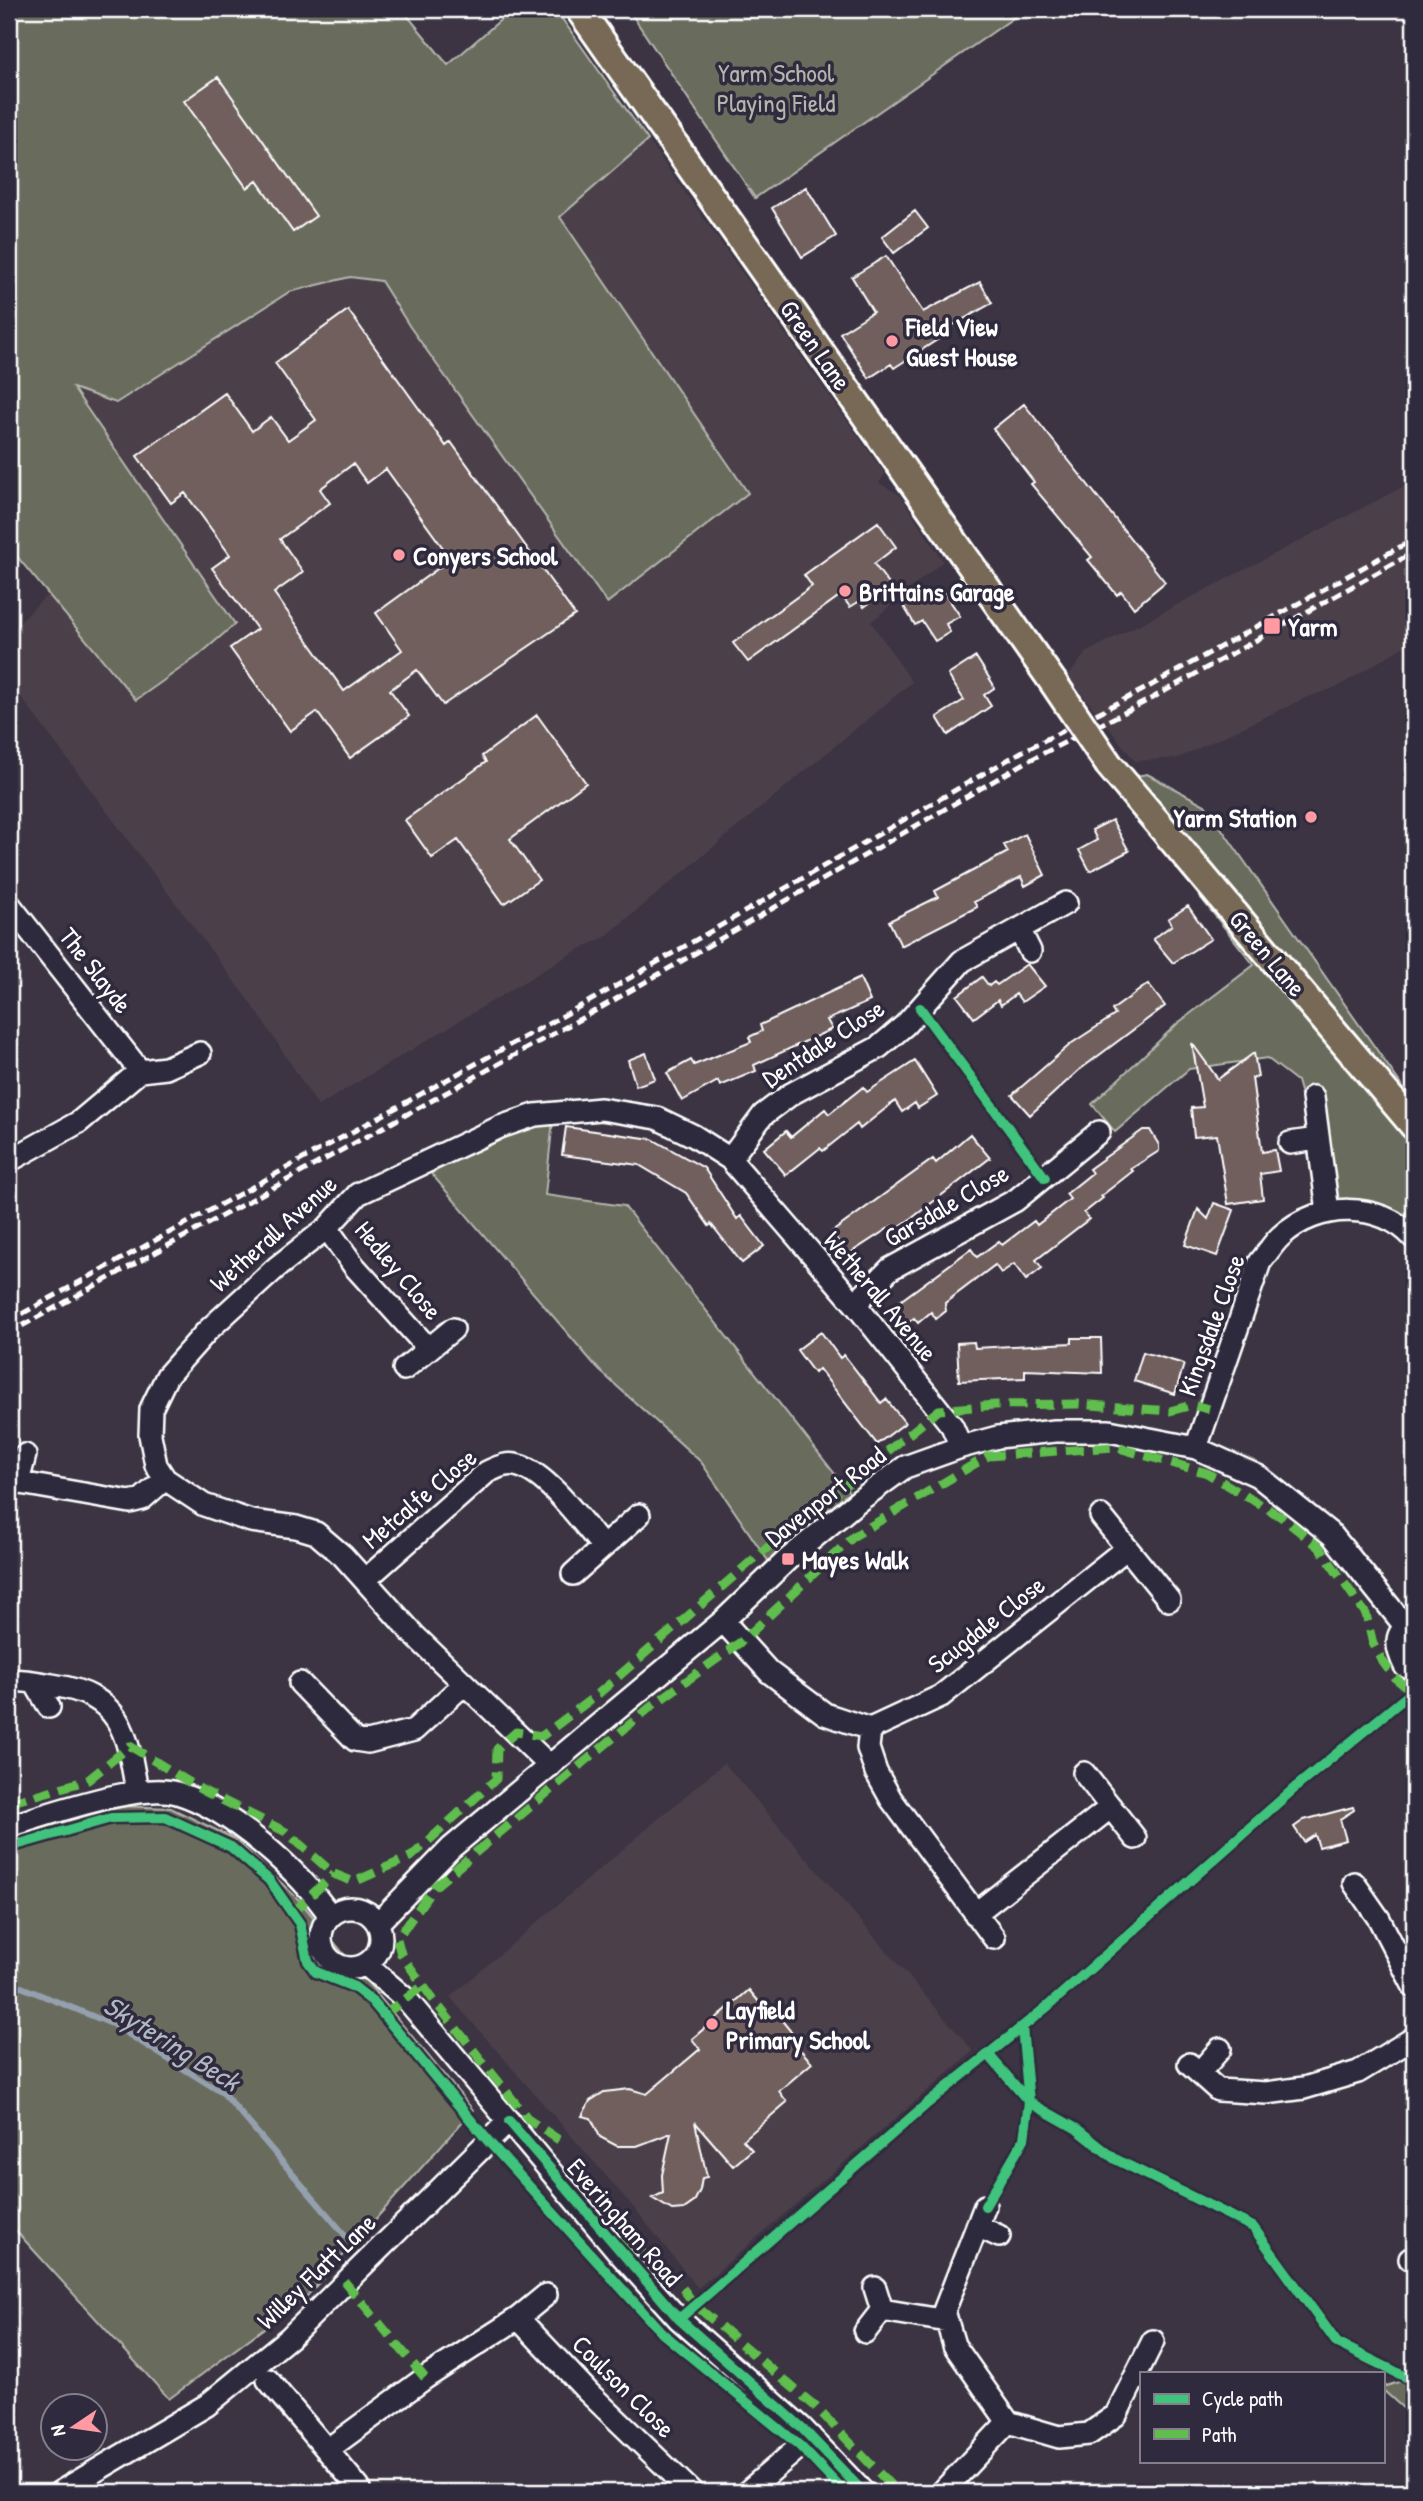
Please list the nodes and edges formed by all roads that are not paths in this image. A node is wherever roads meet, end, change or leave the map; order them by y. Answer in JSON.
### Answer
{"nodes":[{"id":1,"x":579,"y":9,"type":"edge"},
{"id":2,"x":1066,"y":903,"type":"dead end"},
{"id":3,"x":9,"y":904,"type":"edge"},
{"id":4,"x":1019,"y":929,"type":"junction"},
{"id":5,"x":1030,"y":951,"type":"dead end"},
{"id":6,"x":200,"y":1053,"type":"dead end"},
{"id":7,"x":140,"y":1071,"type":"junction"},
{"id":8,"x":1313,"y":1097,"type":"dead end"},
{"id":9,"x":1414,"y":1125,"type":"edge"},
{"id":10,"x":1099,"y":1132,"type":"dead end"},
{"id":11,"x":1317,"y":1139,"type":"junction"},
{"id":12,"x":1290,"y":1143,"type":"dead end"},
{"id":13,"x":730,"y":1159,"type":"junction"},
{"id":14,"x":9,"y":1161,"type":"edge"},
{"id":15,"x":1328,"y":1212,"type":"junction"},
{"id":16,"x":327,"y":1228,"type":"junction"},
{"id":17,"x":1414,"y":1238,"type":"edge"},
{"id":18,"x":855,"y":1304,"type":"junction"},
{"id":19,"x":453,"y":1329,"type":"dead end"},
{"id":20,"x":427,"y":1347,"type":"junction"},
{"id":21,"x":404,"y":1369,"type":"dead end"},
{"id":22,"x":961,"y":1447,"type":"junction"},
{"id":23,"x":1196,"y":1448,"type":"junction"},
{"id":24,"x":25,"y":1455,"type":"dead end"},
{"id":25,"x":165,"y":1479,"type":"junction"},
{"id":26,"x":13,"y":1482,"type":"edge"},
{"id":27,"x":639,"y":1515,"type":"dead end"},
{"id":28,"x":1101,"y":1516,"type":"dead end"},
{"id":29,"x":603,"y":1547,"type":"junction"},
{"id":30,"x":1127,"y":1548,"type":"junction"},
{"id":31,"x":573,"y":1574,"type":"dead end"},
{"id":32,"x":365,"y":1580,"type":"junction"},
{"id":33,"x":1169,"y":1600,"type":"dead end"},
{"id":34,"x":723,"y":1621,"type":"junction"},
{"id":35,"x":1410,"y":1624,"type":"edge"},
{"id":36,"x":1414,"y":1670,"type":"edge"},
{"id":37,"x":9,"y":1681,"type":"edge"},
{"id":38,"x":35,"y":1683,"type":"junction"},
{"id":39,"x":300,"y":1683,"type":"dead end"},
{"id":40,"x":464,"y":1684,"type":"junction"},
{"id":41,"x":49,"y":1707,"type":"dead end"},
{"id":42,"x":870,"y":1729,"type":"junction"},
{"id":43,"x":550,"y":1766,"type":"junction"},
{"id":44,"x":1084,"y":1773,"type":"dead end"},
{"id":45,"x":137,"y":1792,"type":"junction"},
{"id":46,"x":1111,"y":1807,"type":"junction"},
{"id":47,"x":9,"y":1826,"type":"edge"},
{"id":48,"x":1135,"y":1838,"type":"dead end"},
{"id":49,"x":1354,"y":1883,"type":"dead end"},
{"id":50,"x":975,"y":1914,"type":"junction"},
{"id":51,"x":330,"y":1916,"type":"junction"},
{"id":52,"x":378,"y":1923,"type":"junction"},
{"id":53,"x":995,"y":1938,"type":"dead end"},
{"id":54,"x":366,"y":1965,"type":"junction"},
{"id":55,"x":1414,"y":1987,"type":"edge"},
{"id":56,"x":1414,"y":2038,"type":"edge"},
{"id":57,"x":1220,"y":2049,"type":"dead end"},
{"id":58,"x":509,"y":2121,"type":"junction"},
{"id":59,"x":985,"y":2206,"type":"dead end"},
{"id":60,"x":977,"y":2226,"type":"junction"},
{"id":61,"x":999,"y":2236,"type":"dead end"},
{"id":62,"x":875,"y":2288,"type":"dead end"},
{"id":63,"x":546,"y":2295,"type":"dead end"},
{"id":64,"x":882,"y":2310,"type":"junction"},
{"id":65,"x":518,"y":2318,"type":"junction"},
{"id":66,"x":947,"y":2321,"type":"junction"},
{"id":67,"x":865,"y":2332,"type":"dead end"},
{"id":68,"x":1153,"y":2341,"type":"dead end"},
{"id":69,"x":1147,"y":2370,"type":"edge"},
{"id":70,"x":268,"y":2380,"type":"dead end"},
{"id":71,"x":1140,"y":2380,"type":"edge"},
{"id":72,"x":1008,"y":2422,"type":"junction"},
{"id":73,"x":811,"y":2437,"type":"junction"},
{"id":74,"x":327,"y":2450,"type":"junction"},
{"id":75,"x":359,"y":2488,"type":"dead end"},
{"id":76,"x":60,"y":2492,"type":"edge"},
{"id":77,"x":692,"y":2492,"type":"edge"},
{"id":78,"x":747,"y":2492,"type":"edge"},
{"id":79,"x":863,"y":2492,"type":"edge"},
{"id":80,"x":942,"y":2492,"type":"edge"}],
"edges":[{"from":1,"to":9,"type":"main road","name":"Green Lane","bridge":true},
{"from":2,"to":4,"type":"street","name":"Dentdale Close"},
{"from":3,"to":7,"type":"street","name":"The Slayde"},
{"from":4,"to":5,"type":"street"},
{"from":4,"to":13,"type":"street","name":"Dentdale Close"},
{"from":6,"to":7,"type":"street"},
{"from":7,"to":14,"type":"street"},
{"from":8,"to":11,"type":"street"},
{"from":10,"to":18,"type":"street","name":"Garsdale Close"},
{"from":11,"to":12,"type":"street"},
{"from":11,"to":15,"type":"street"},
{"from":13,"to":16,"type":"street","name":"Wetherall Avenue"},
{"from":13,"to":18,"type":"street","name":"Wetherall Avenue"},
{"from":15,"to":17,"type":"street","name":"Kingsdale Close"},
{"from":15,"to":23,"type":"street","name":"Kingsdale Close"},
{"from":16,"to":20,"type":"street","name":"Hedley Close"},
{"from":16,"to":25,"type":"street","name":"Wetherall Avenue"},
{"from":18,"to":22,"type":"street","name":"Wetherall Avenue"},
{"from":19,"to":20,"type":"street","name":"Hedley Close"},
{"from":20,"to":21,"type":"street","name":"Hedley Close"},
{"from":22,"to":23,"type":"street","name":"Davenport Road"},
{"from":22,"to":34,"type":"street","name":"Davenport Road"},
{"from":23,"to":35,"type":"street","name":"Davenport Road"},
{"from":24,"to":26,"type":"street"},
{"from":25,"to":26,"type":"street"},
{"from":25,"to":32,"type":"street"},
{"from":27,"to":29,"type":"street"},
{"from":28,"to":30,"type":"street"},
{"from":29,"to":31,"type":"street"},
{"from":29,"to":32,"type":"street","name":"Metcalfe Close"},
{"from":30,"to":33,"type":"street"},
{"from":30,"to":42,"type":"street","name":"Scugdale Close"},
{"from":32,"to":40,"type":"street"},
{"from":34,"to":42,"type":"street"},
{"from":34,"to":43,"type":"street","name":"Davenport Road"},
{"from":35,"to":36,"type":"street"},
{"from":37,"to":38,"type":"street"},
{"from":38,"to":41,"type":"street"},
{"from":38,"to":45,"type":"street"},
{"from":39,"to":40,"type":"street"},
{"from":40,"to":43,"type":"street"},
{"from":42,"to":50,"type":"street"},
{"from":43,"to":52,"type":"street","name":"Davenport Road"},
{"from":44,"to":46,"type":"street"},
{"from":45,"to":47,"type":"street"},
{"from":45,"to":51,"type":"street"},
{"from":46,"to":48,"type":"street"},
{"from":46,"to":50,"type":"street"},
{"from":49,"to":55,"type":"street"},
{"from":50,"to":53,"type":"street"},
{"from":51,"to":52,"type":"street"},
{"from":51,"to":54,"type":"street"},
{"from":52,"to":54,"type":"street"},
{"from":54,"to":58,"type":"street","name":"Everingham Road"},
{"from":56,"to":57,"type":"street"},
{"from":58,"to":73,"type":"street","name":"Everingham Road"},
{"from":58,"to":76,"type":"street","name":"Willey Flatt Lane"},
{"from":59,"to":60,"type":"street"},
{"from":60,"to":61,"type":"street"},
{"from":60,"to":66,"type":"street"},
{"from":62,"to":64,"type":"street"},
{"from":63,"to":65,"type":"street"},
{"from":64,"to":66,"type":"street"},
{"from":64,"to":67,"type":"street"},
{"from":65,"to":74,"type":"street"},
{"from":65,"to":77,"type":"street","name":"Coulson Close"},
{"from":66,"to":72,"type":"street"},
{"from":68,"to":69,"type":"street"},
{"from":70,"to":74,"type":"street"},
{"from":71,"to":72,"type":"street"},
{"from":72,"to":80,"type":"street"},
{"from":73,"to":78,"type":"street"},
{"from":73,"to":79,"type":"street","name":"Everingham Road"},
{"from":74,"to":75,"type":"street"}]}
